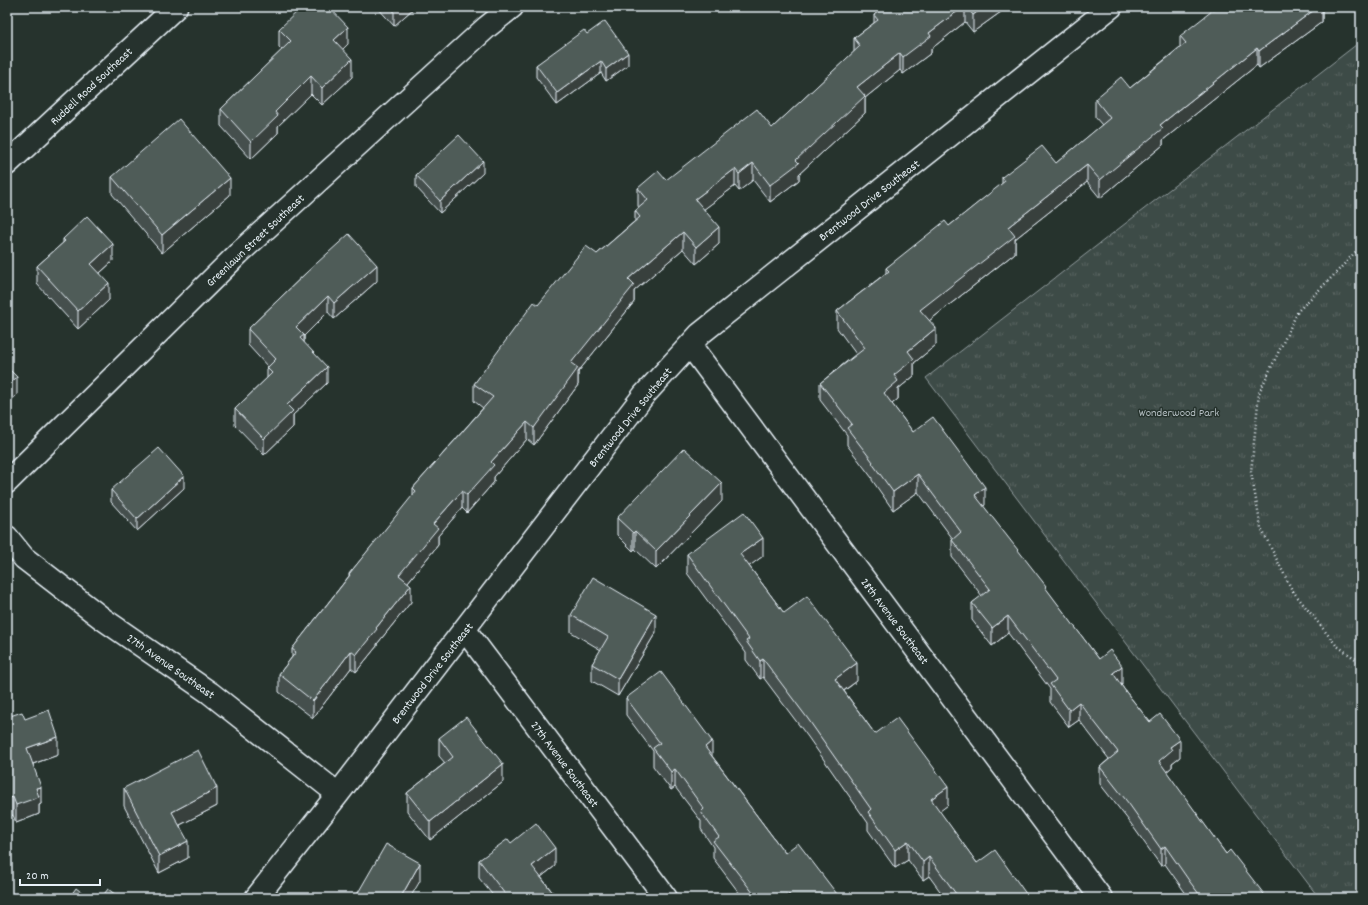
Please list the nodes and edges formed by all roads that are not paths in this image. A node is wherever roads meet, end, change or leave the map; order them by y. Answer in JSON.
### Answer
{"nodes":[{"id":1,"x":176,"y":7,"type":"edge"},
{"id":2,"x":512,"y":7,"type":"edge"},
{"id":3,"x":1111,"y":7,"type":"edge"},
{"id":4,"x":7,"y":164,"type":"edge"},
{"id":5,"x":690,"y":345,"type":"junction"},
{"id":6,"x":7,"y":482,"type":"edge"},
{"id":7,"x":7,"y":536,"type":"edge"},
{"id":8,"x":465,"y":630,"type":"junction"},
{"id":9,"x":338,"y":794,"type":"junction"},
{"id":10,"x":256,"y":898,"type":"edge"},
{"id":11,"x":666,"y":898,"type":"edge"},
{"id":12,"x":1101,"y":898,"type":"edge"}],
"edges":[{"from":1,"to":4,"type":"street","name":"Ruddell Road Southeast"},
{"from":2,"to":6,"type":"street","name":"Greenlawn Street Southeast"},
{"from":3,"to":5,"type":"street","name":"Brentwood Drive Southeast"},
{"from":5,"to":8,"type":"street","name":"Brentwood Drive Southeast"},
{"from":5,"to":12,"type":"street","name":"28th Avenue Southeast"},
{"from":7,"to":9,"type":"street","name":"27th Avenue Southeast"},
{"from":8,"to":9,"type":"street","name":"Brentwood Drive Southeast"},
{"from":8,"to":11,"type":"street","name":"27th Avenue Southeast"},
{"from":9,"to":10,"type":"street","name":"Brentwood Drive Southeast"}]}
